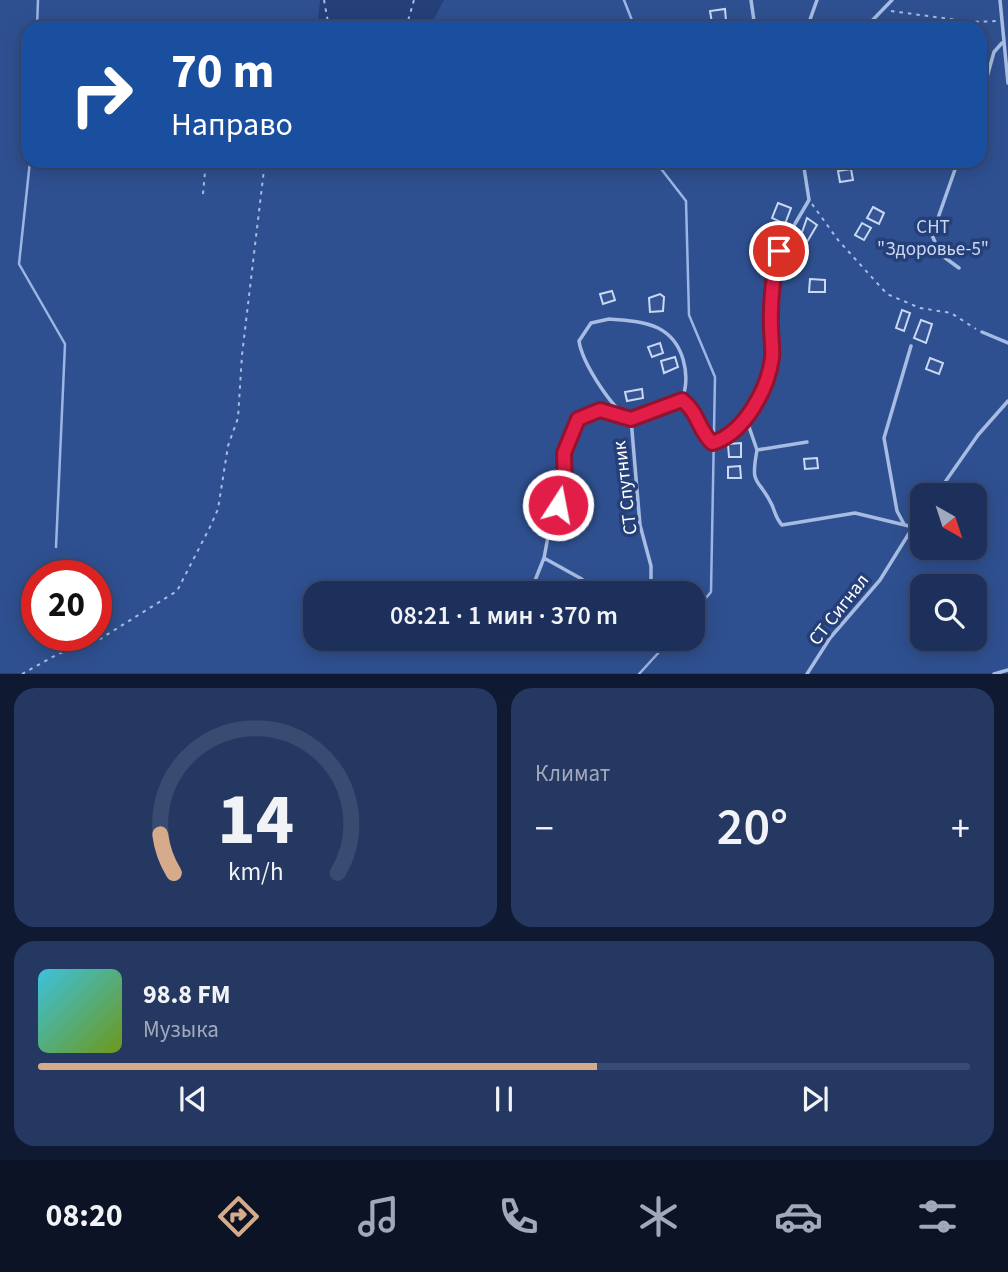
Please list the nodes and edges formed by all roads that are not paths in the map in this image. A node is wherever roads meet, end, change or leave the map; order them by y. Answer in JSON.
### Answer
{"nodes":[{"id":1,"x":751,"y":0,"type":"edge"},
{"id":2,"x":817,"y":0,"type":"edge"},
{"id":3,"x":892,"y":0,"type":"edge"},
{"id":4,"x":1000,"y":0,"type":"edge"},
{"id":5,"x":754,"y":21,"type":"edge"},
{"id":6,"x":810,"y":21,"type":"edge"},
{"id":7,"x":871,"y":21,"type":"edge"},
{"id":8,"x":1002,"y":43,"type":"junction"},
{"id":9,"x":987,"y":79,"type":"edge"},
{"id":10,"x":1008,"y":82,"type":"edge"},
{"id":11,"x":804,"y":168,"type":"edge"},
{"id":12,"x":956,"y":168,"type":"edge"},
{"id":13,"x":959,"y":268,"type":"dead end"},
{"id":14,"x":982,"y":332,"type":"road end"},
{"id":15,"x":1008,"y":343,"type":"edge"},
{"id":16,"x":911,"y":346,"type":"dead end"},
{"id":17,"x":682,"y":400,"type":"junction"},
{"id":18,"x":1008,"y":401,"type":"edge"},
{"id":19,"x":618,"y":413,"type":"junction"},
{"id":20,"x":746,"y":418,"type":"junction"},
{"id":21,"x":631,"y":419,"type":"junction"},
{"id":22,"x":807,"y":442,"type":"dead end"},
{"id":23,"x":757,"y":450,"type":"junction"},
{"id":24,"x":944,"y":483,"type":"edge"},
{"id":25,"x":904,"y":524,"type":"junction"},
{"id":26,"x":910,"y":526,"type":"edge"},
{"id":27,"x":910,"y":532,"type":"edge"},
{"id":28,"x":544,"y":558,"type":"junction"},
{"id":29,"x":535,"y":581,"type":"edge"},
{"id":30,"x":584,"y":581,"type":"edge"},
{"id":31,"x":651,"y":581,"type":"edge"},
{"id":32,"x":1008,"y":670,"type":"edge"},
{"id":33,"x":807,"y":674,"type":"edge"},
{"id":34,"x":994,"y":674,"type":"edge"}],
"edges":[{"from":1,"to":5,"type":"lane"},
{"from":2,"to":6,"type":"lane"},
{"from":3,"to":7,"type":"lane"},
{"from":4,"to":8,"type":"lane"},
{"from":8,"to":9,"type":"lane"},
{"from":8,"to":10,"type":"lane"},
{"from":11,"to":20,"type":"lane"},
{"from":12,"to":13,"type":"lane"},
{"from":14,"to":15,"type":"lane"},
{"from":16,"to":25,"type":"lane"},
{"from":17,"to":19,"type":"lane"},
{"from":17,"to":20,"type":"lane"},
{"from":17,"to":21,"type":"lane"},
{"from":18,"to":24,"type":"lane"},
{"from":19,"to":21,"type":"lane"},
{"from":19,"to":28,"type":"lane"},
{"from":20,"to":23,"type":"lane"},
{"from":21,"to":31,"type":"lane","name":"СТ Спутник"},
{"from":22,"to":23,"type":"lane"},
{"from":23,"to":25,"type":"lane"},
{"from":25,"to":26,"type":"lane"},
{"from":27,"to":33,"type":"lane","name":"СТ Сигнал"},
{"from":28,"to":29,"type":"lane"},
{"from":28,"to":30,"type":"lane"},
{"from":32,"to":34,"type":"lane"}]}
